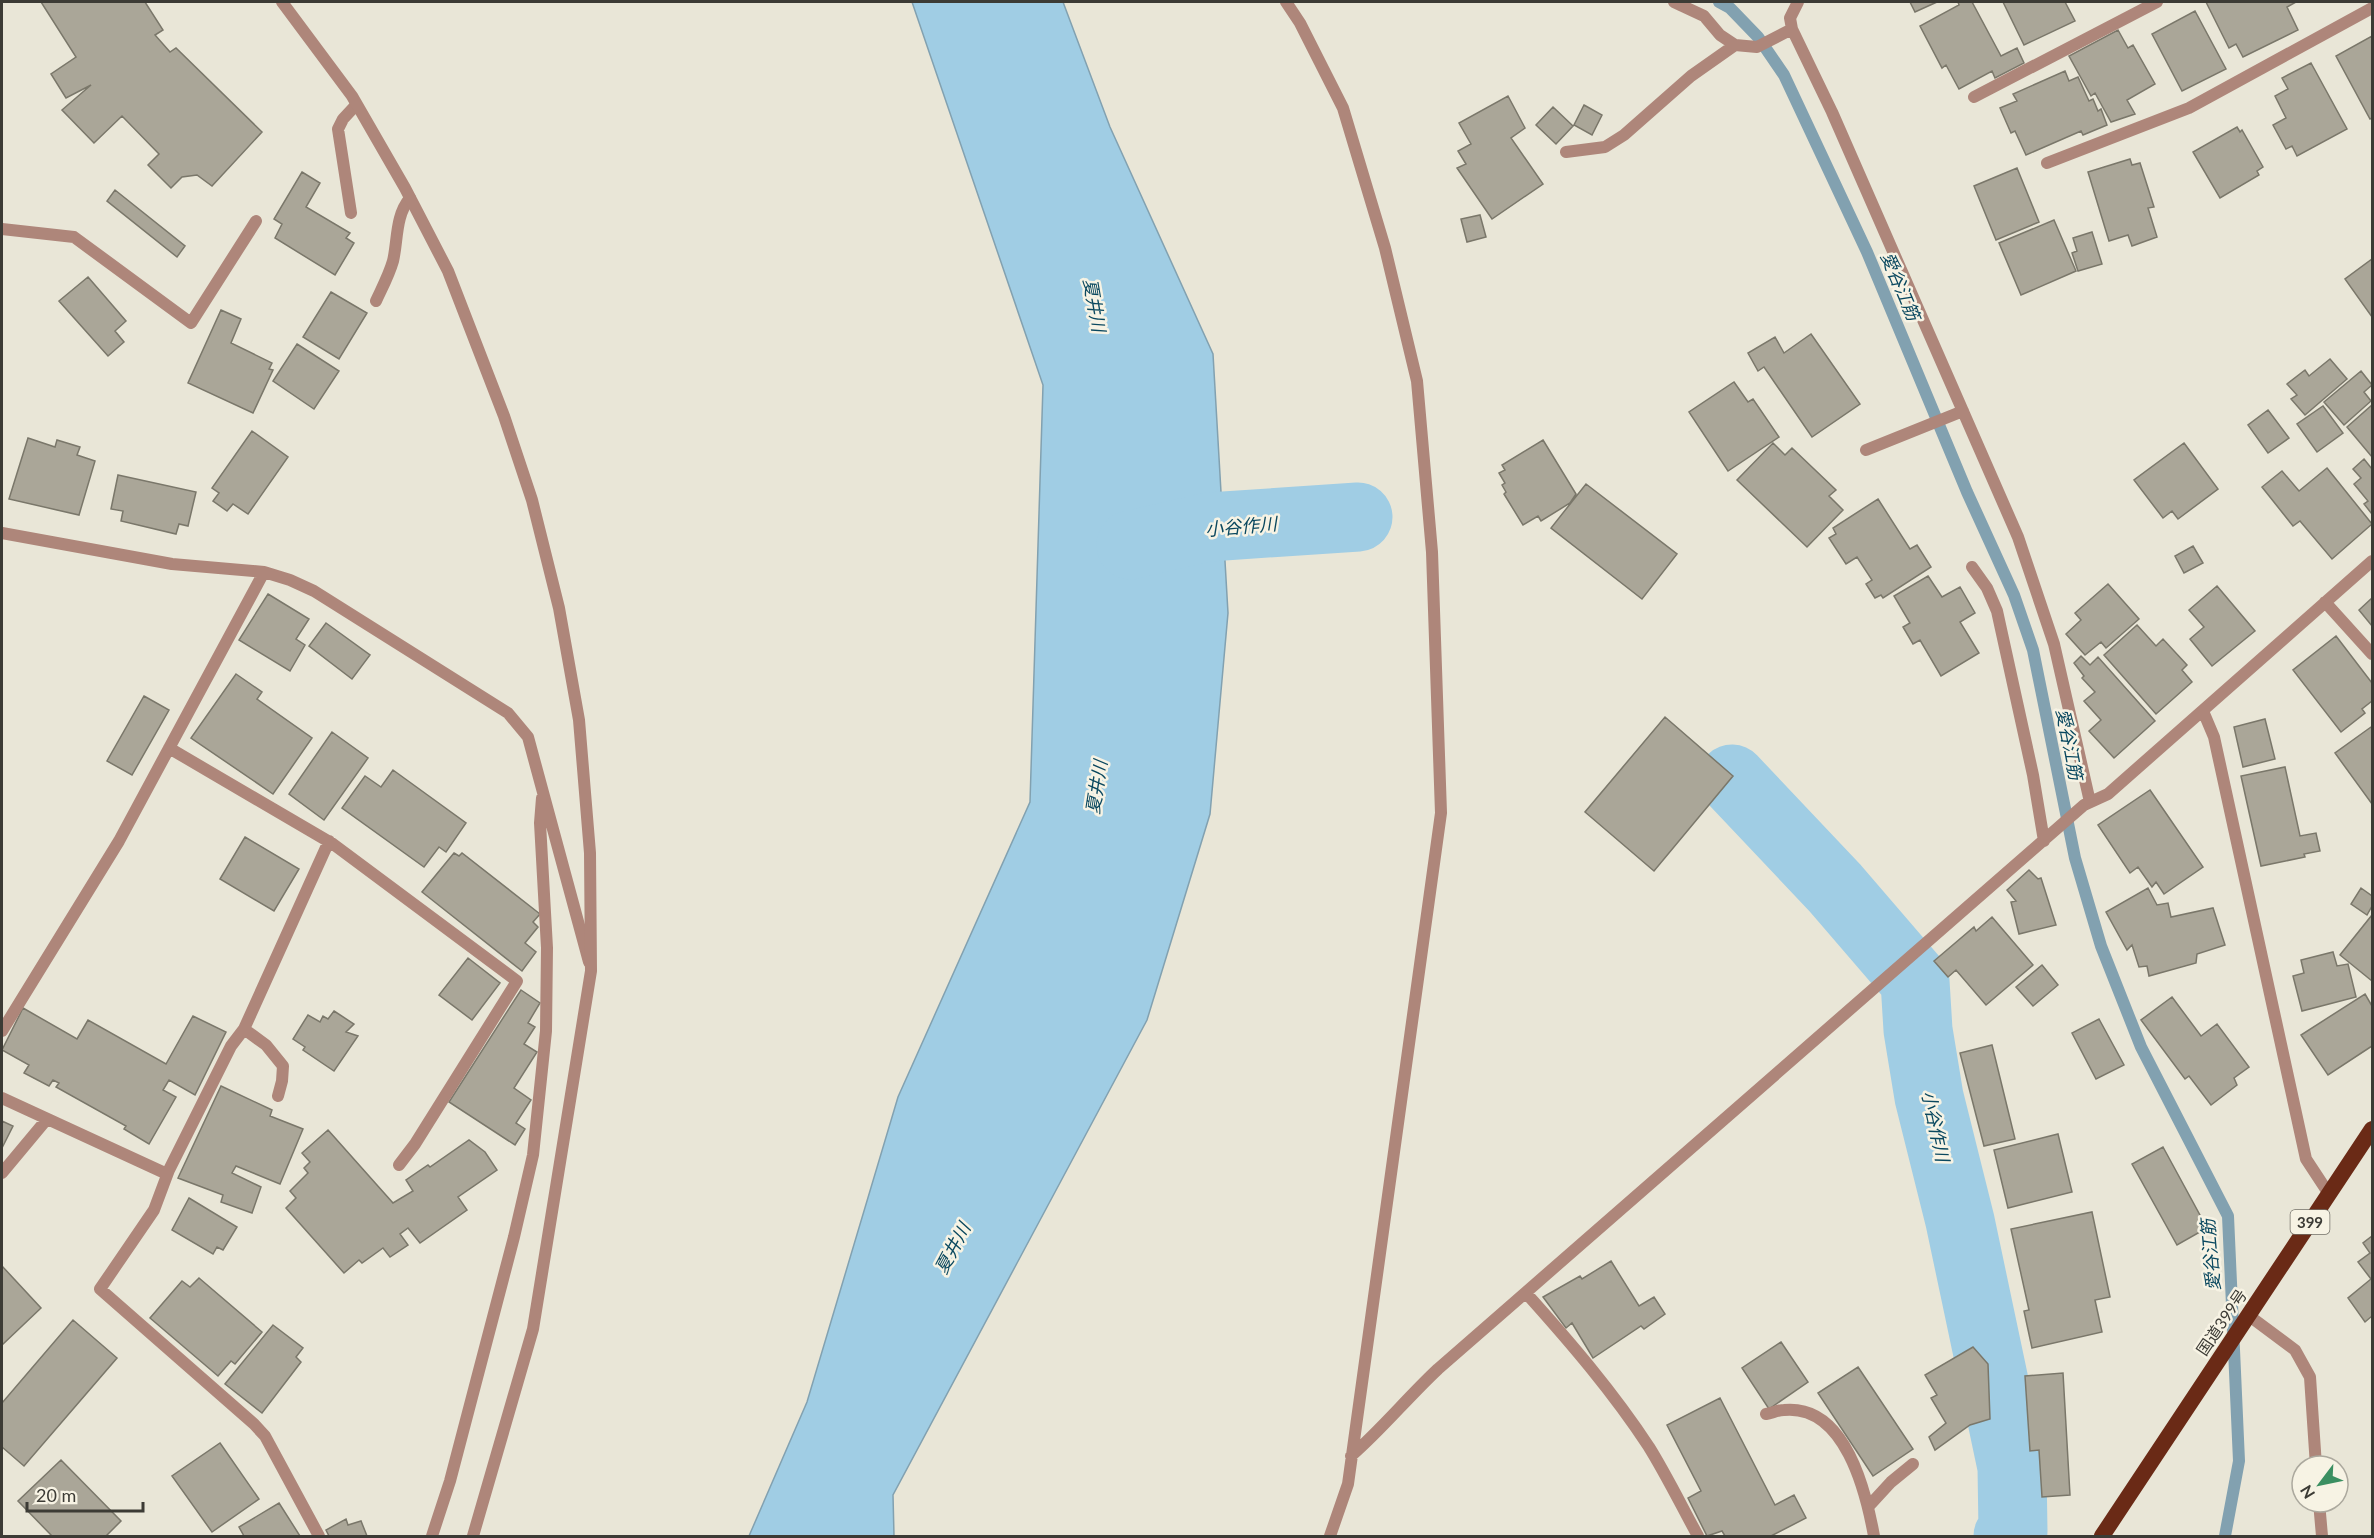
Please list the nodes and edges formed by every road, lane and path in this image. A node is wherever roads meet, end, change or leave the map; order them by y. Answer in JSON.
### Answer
{"nodes":[{"id":1,"x":282,"y":2,"type":"edge"},
{"id":2,"x":1286,"y":2,"type":"edge"},
{"id":3,"x":1674,"y":2,"type":"edge"},
{"id":4,"x":1798,"y":2,"type":"edge"},
{"id":5,"x":2157,"y":2,"type":"edge"},
{"id":6,"x":2373,"y":8,"type":"edge"},
{"id":7,"x":1792,"y":29,"type":"junction"},
{"id":8,"x":1735,"y":45,"type":"junction"},
{"id":9,"x":1974,"y":97,"type":"dead end"},
{"id":10,"x":356,"y":105,"type":"junction"},
{"id":11,"x":1566,"y":152,"type":"dead end"},
{"id":12,"x":2047,"y":163,"type":"dead end"},
{"id":13,"x":410,"y":198,"type":"junction"},
{"id":14,"x":351,"y":213,"type":"dead end"},
{"id":15,"x":256,"y":221,"type":"dead end"},
{"id":16,"x":2,"y":229,"type":"edge"},
{"id":17,"x":376,"y":301,"type":"dead end"},
{"id":18,"x":1963,"y":411,"type":"junction"},
{"id":19,"x":1866,"y":450,"type":"dead end"},
{"id":20,"x":2,"y":533,"type":"edge"},
{"id":21,"x":2373,"y":561,"type":"edge"},
{"id":22,"x":1972,"y":567,"type":"dead end"},
{"id":23,"x":264,"y":572,"type":"junction"},
{"id":24,"x":2325,"y":602,"type":"junction"},
{"id":25,"x":2373,"y":654,"type":"edge"},
{"id":26,"x":2203,"y":711,"type":"junction"},
{"id":27,"x":169,"y":748,"type":"junction"},
{"id":28,"x":543,"y":790,"type":"junction"},
{"id":29,"x":2087,"y":804,"type":"junction"},
{"id":30,"x":2044,"y":840,"type":"junction"},
{"id":31,"x":329,"y":841,"type":"junction"},
{"id":32,"x":591,"y":972,"type":"junction"},
{"id":33,"x":244,"y":1029,"type":"junction"},
{"id":34,"x":2,"y":1031,"type":"edge"},
{"id":35,"x":278,"y":1096,"type":"dead end"},
{"id":36,"x":2,"y":1098,"type":"edge"},
{"id":37,"x":47,"y":1119,"type":"junction"},
{"id":38,"x":2373,"y":1129,"type":"edge"},
{"id":39,"x":399,"y":1165,"type":"dead end"},
{"id":40,"x":2,"y":1173,"type":"edge"},
{"id":41,"x":167,"y":1174,"type":"junction"},
{"id":42,"x":2329,"y":1194,"type":"junction"},
{"id":43,"x":1526,"y":1293,"type":"junction"},
{"id":44,"x":2248,"y":1315,"type":"junction"},
{"id":45,"x":1766,"y":1414,"type":"dead end"},
{"id":46,"x":2315,"y":1454,"type":"edge"},
{"id":47,"x":1352,"y":1456,"type":"junction"},
{"id":48,"x":1913,"y":1464,"type":"dead end"},
{"id":49,"x":1868,"y":1507,"type":"junction"},
{"id":50,"x":2320,"y":1514,"type":"edge"},
{"id":51,"x":319,"y":1536,"type":"edge"},
{"id":52,"x":432,"y":1536,"type":"edge"},
{"id":53,"x":473,"y":1536,"type":"edge"},
{"id":54,"x":1330,"y":1536,"type":"edge"},
{"id":55,"x":1698,"y":1536,"type":"edge"},
{"id":56,"x":1874,"y":1536,"type":"edge"},
{"id":57,"x":2102,"y":1536,"type":"edge"},
{"id":58,"x":2322,"y":1536,"type":"edge"}],
"edges":[{"from":1,"to":10,"type":"street"},
{"from":2,"to":47,"type":"street"},
{"from":3,"to":8,"type":"street"},
{"from":4,"to":7,"type":"street"},
{"from":5,"to":9,"type":"street"},
{"from":6,"to":12,"type":"street"},
{"from":7,"to":8,"type":"street"},
{"from":7,"to":18,"type":"street"},
{"from":8,"to":11,"type":"street"},
{"from":10,"to":13,"type":"street"},
{"from":10,"to":14,"type":"street"},
{"from":13,"to":17,"type":"street"},
{"from":13,"to":32,"type":"street"},
{"from":15,"to":16,"type":"street"},
{"from":18,"to":19,"type":"street"},
{"from":18,"to":29,"type":"street"},
{"from":20,"to":23,"type":"street"},
{"from":21,"to":24,"type":"street"},
{"from":22,"to":30,"type":"street"},
{"from":23,"to":27,"type":"street"},
{"from":23,"to":28,"type":"street"},
{"from":24,"to":25,"type":"street"},
{"from":24,"to":26,"type":"street"},
{"from":26,"to":29,"type":"street"},
{"from":26,"to":42,"type":"street"},
{"from":27,"to":31,"type":"street"},
{"from":27,"to":34,"type":"street"},
{"from":28,"to":32,"type":"street"},
{"from":28,"to":52,"type":"street"},
{"from":29,"to":30,"type":"street"},
{"from":30,"to":43,"type":"street"},
{"from":31,"to":33,"type":"street"},
{"from":31,"to":39,"type":"street"},
{"from":32,"to":53,"type":"street"},
{"from":33,"to":35,"type":"street"},
{"from":33,"to":41,"type":"street"},
{"from":36,"to":37,"type":"street"},
{"from":37,"to":40,"type":"street"},
{"from":37,"to":41,"type":"street"},
{"from":38,"to":42,"type":"highway","name":"国道399号","number":"399"},
{"from":41,"to":51,"type":"street"},
{"from":42,"to":44,"type":"highway","name":"国道399号","number":"399"},
{"from":43,"to":47,"type":"street"},
{"from":43,"to":55,"type":"street"},
{"from":44,"to":46,"type":"street"},
{"from":44,"to":57,"type":"highway","name":"国道399号","number":"399"},
{"from":45,"to":49,"type":"street"},
{"from":47,"to":54,"type":"street"},
{"from":48,"to":49,"type":"street"},
{"from":49,"to":56,"type":"street"},
{"from":50,"to":58,"type":"street"}]}
